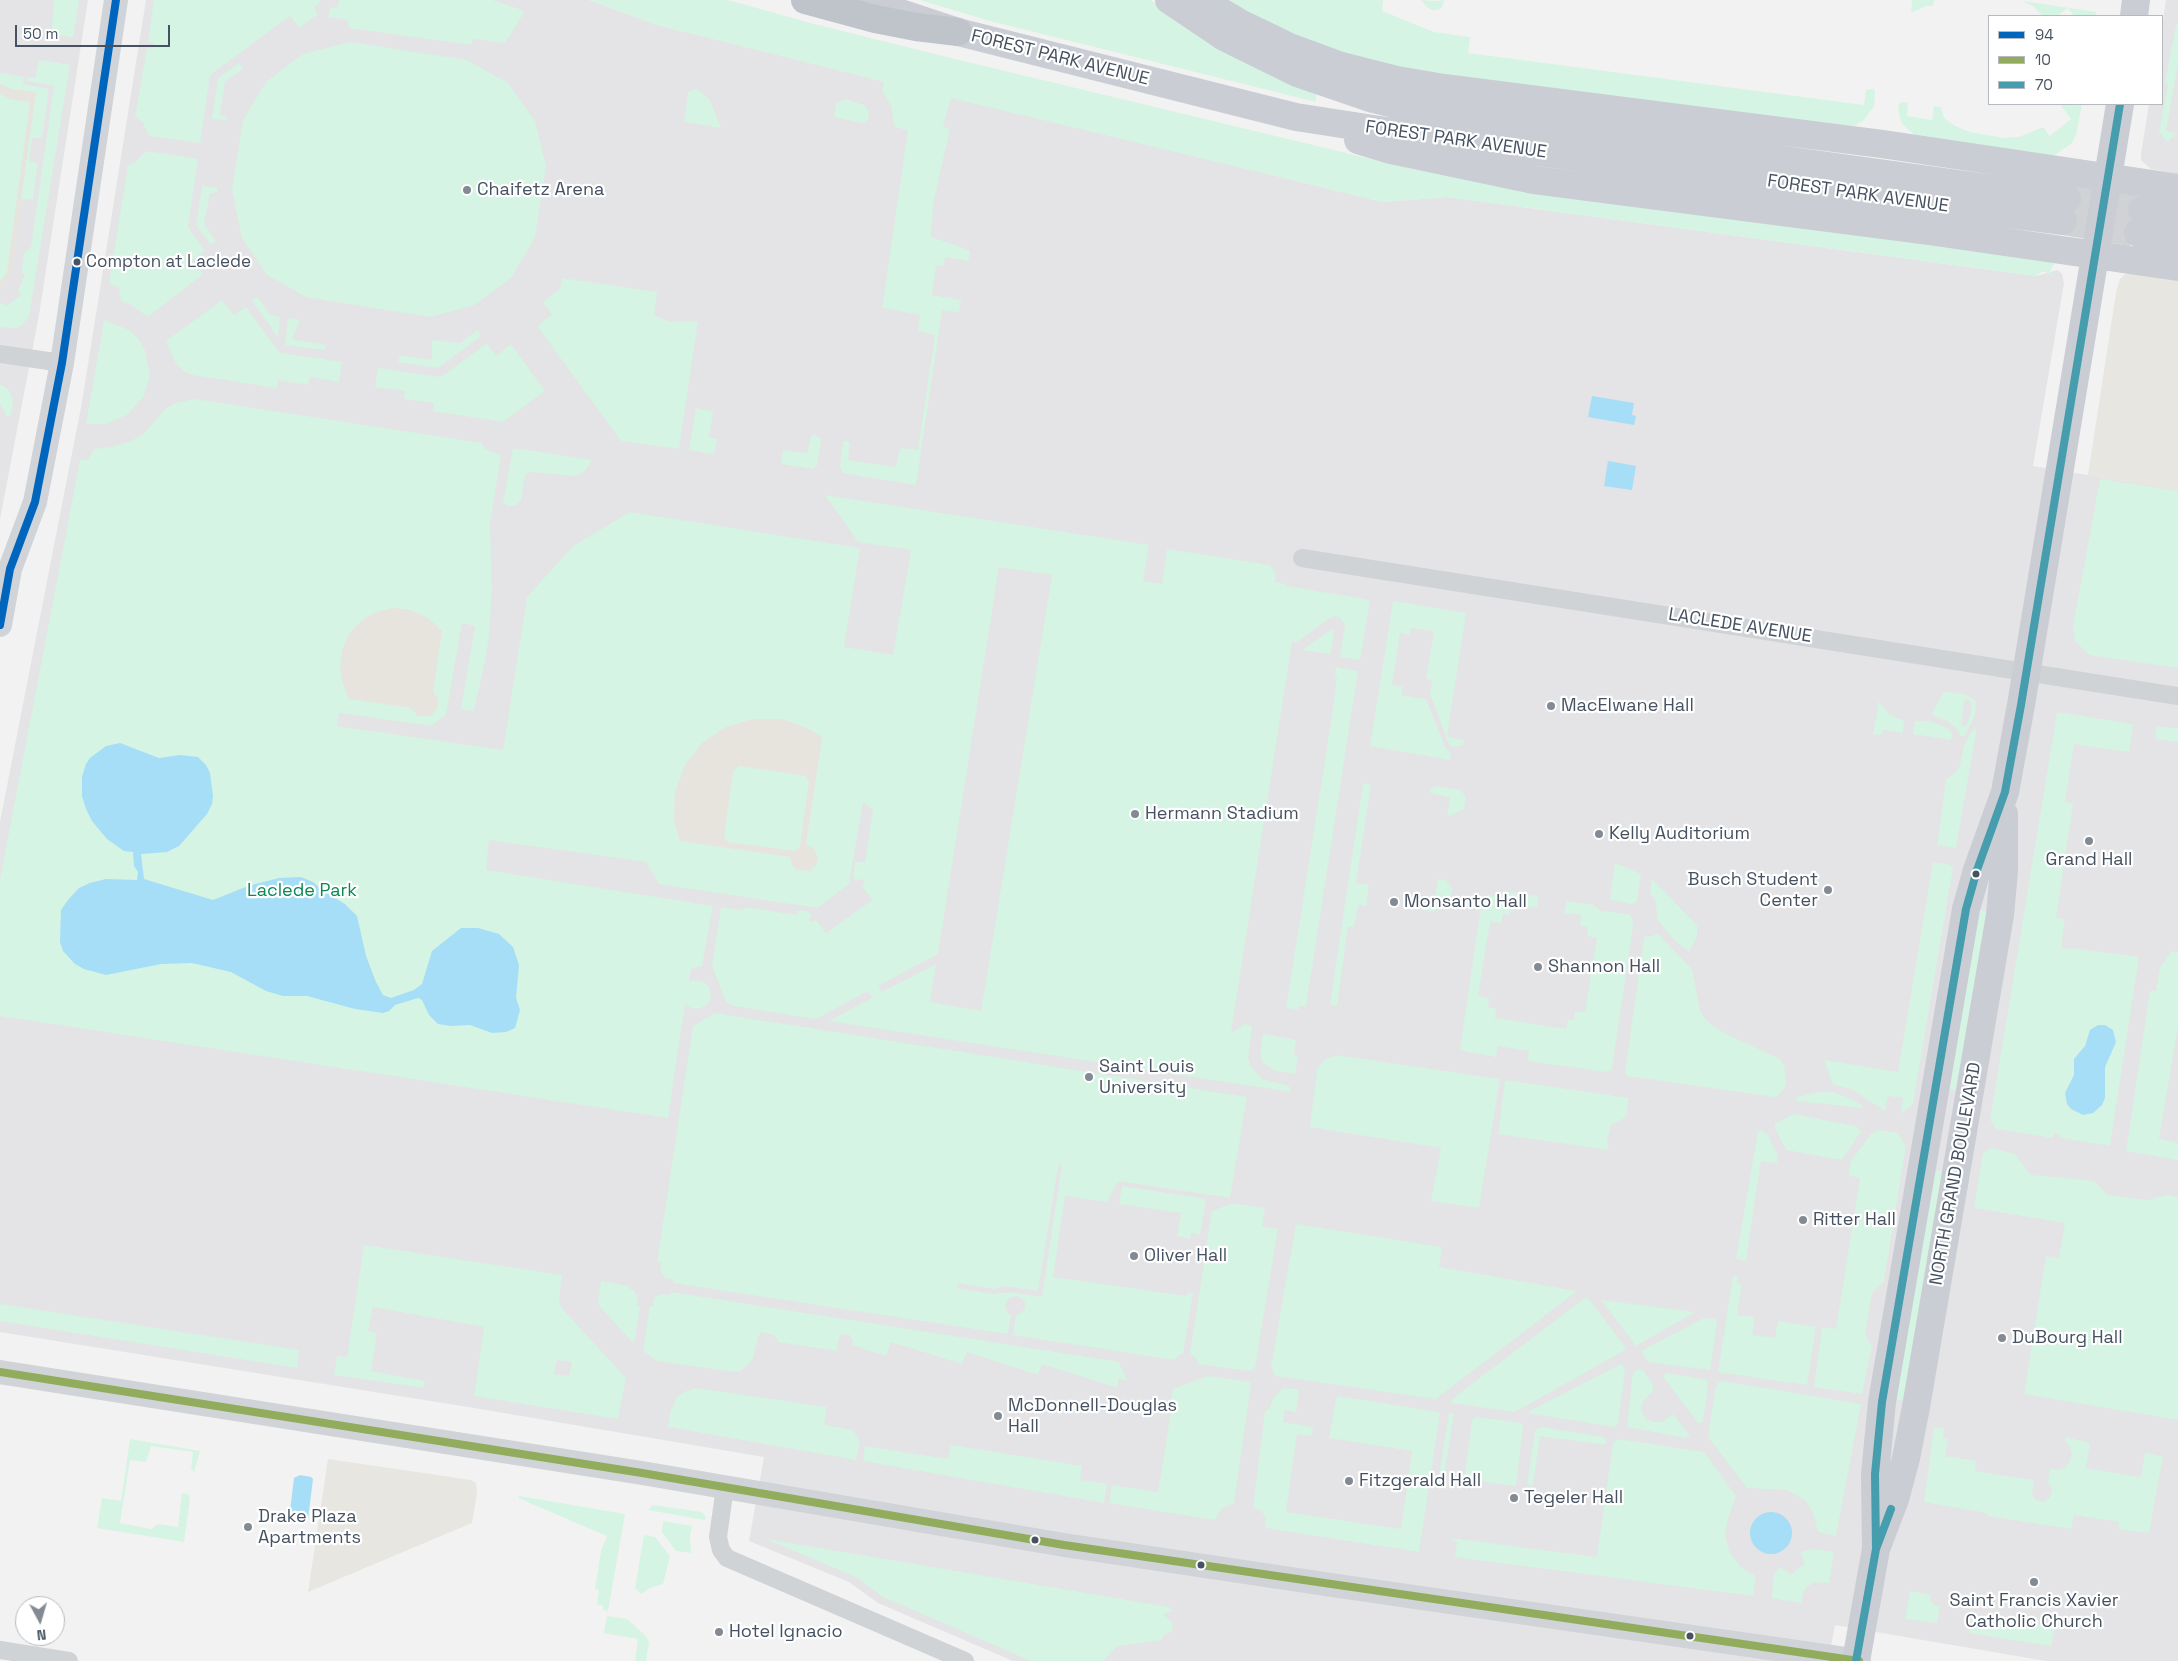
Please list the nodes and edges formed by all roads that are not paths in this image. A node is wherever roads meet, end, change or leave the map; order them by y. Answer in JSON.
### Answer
{"nodes":[{"id":1,"x":116,"y":0,"type":"edge"},
{"id":2,"x":805,"y":0,"type":"edge"},
{"id":3,"x":861,"y":0,"type":"edge"},
{"id":4,"x":1169,"y":0,"type":"edge"},
{"id":5,"x":1201,"y":0,"type":"edge"},
{"id":6,"x":2136,"y":0,"type":"edge"},
{"id":7,"x":2134,"y":15,"type":"edge"},
{"id":8,"x":958,"y":32,"type":"junction"},
{"id":9,"x":2120,"y":105,"type":"edge"},
{"id":10,"x":1296,"y":117,"type":"junction"},
{"id":11,"x":2108,"y":185,"type":"junction"},
{"id":12,"x":2178,"y":188,"type":"edge"},
{"id":13,"x":2178,"y":215,"type":"edge"},
{"id":14,"x":2178,"y":239,"type":"edge"},
{"id":15,"x":2097,"y":247,"type":"junction"},
{"id":16,"x":2178,"y":267,"type":"edge"},
{"id":17,"x":0,"y":354,"type":"edge"},
{"id":18,"x":62,"y":363,"type":"junction"},
{"id":19,"x":1302,"y":558,"type":"dead end"},
{"id":20,"x":0,"y":625,"type":"edge"},
{"id":21,"x":2028,"y":671,"type":"junction"},
{"id":22,"x":2178,"y":696,"type":"edge"},
{"id":23,"x":0,"y":1372,"type":"edge"},
{"id":24,"x":725,"y":1487,"type":"junction"},
{"id":25,"x":0,"y":1650,"type":"edge"},
{"id":26,"x":69,"y":1661,"type":"edge"},
{"id":27,"x":965,"y":1661,"type":"edge"},
{"id":28,"x":1857,"y":1661,"type":"edge"}],
"edges":[{"from":1,"to":18,"type":"main road"},
{"from":2,"to":8,"type":"highway"},
{"from":3,"to":8,"type":"main road","name":"FOREST PARK AVENUE"},
{"from":4,"to":10,"type":"main road","name":"FOREST PARK AVENUE"},
{"from":5,"to":11,"type":"main road"},
{"from":6,"to":7,"type":"main road"},
{"from":8,"to":10,"type":"main road","name":"FOREST PARK AVENUE"},
{"from":9,"to":11,"type":"main road","name":"NORTH GRAND BOULEVARD"},
{"from":10,"to":15,"type":"main road"},
{"from":11,"to":12,"type":"main road"},
{"from":11,"to":15,"type":"main road","name":"NORTH GRAND BOULEVARD"},
{"from":13,"to":14,"type":"main road"},
{"from":15,"to":16,"type":"main road"},
{"from":15,"to":21,"type":"main road","name":"NORTH GRAND BOULEVARD"},
{"from":17,"to":18,"type":"street"},
{"from":18,"to":20,"type":"main road"},
{"from":19,"to":21,"type":"street","name":"LACLEDE AVENUE"},
{"from":21,"to":22,"type":"street","name":"LACLEDE AVENUE"},
{"from":21,"to":28,"type":"main road","name":"NORTH GRAND BOULEVARD"},
{"from":23,"to":24,"type":"main road"},
{"from":24,"to":27,"type":"street"},
{"from":24,"to":28,"type":"main road"},
{"from":25,"to":26,"type":"street"}]}
